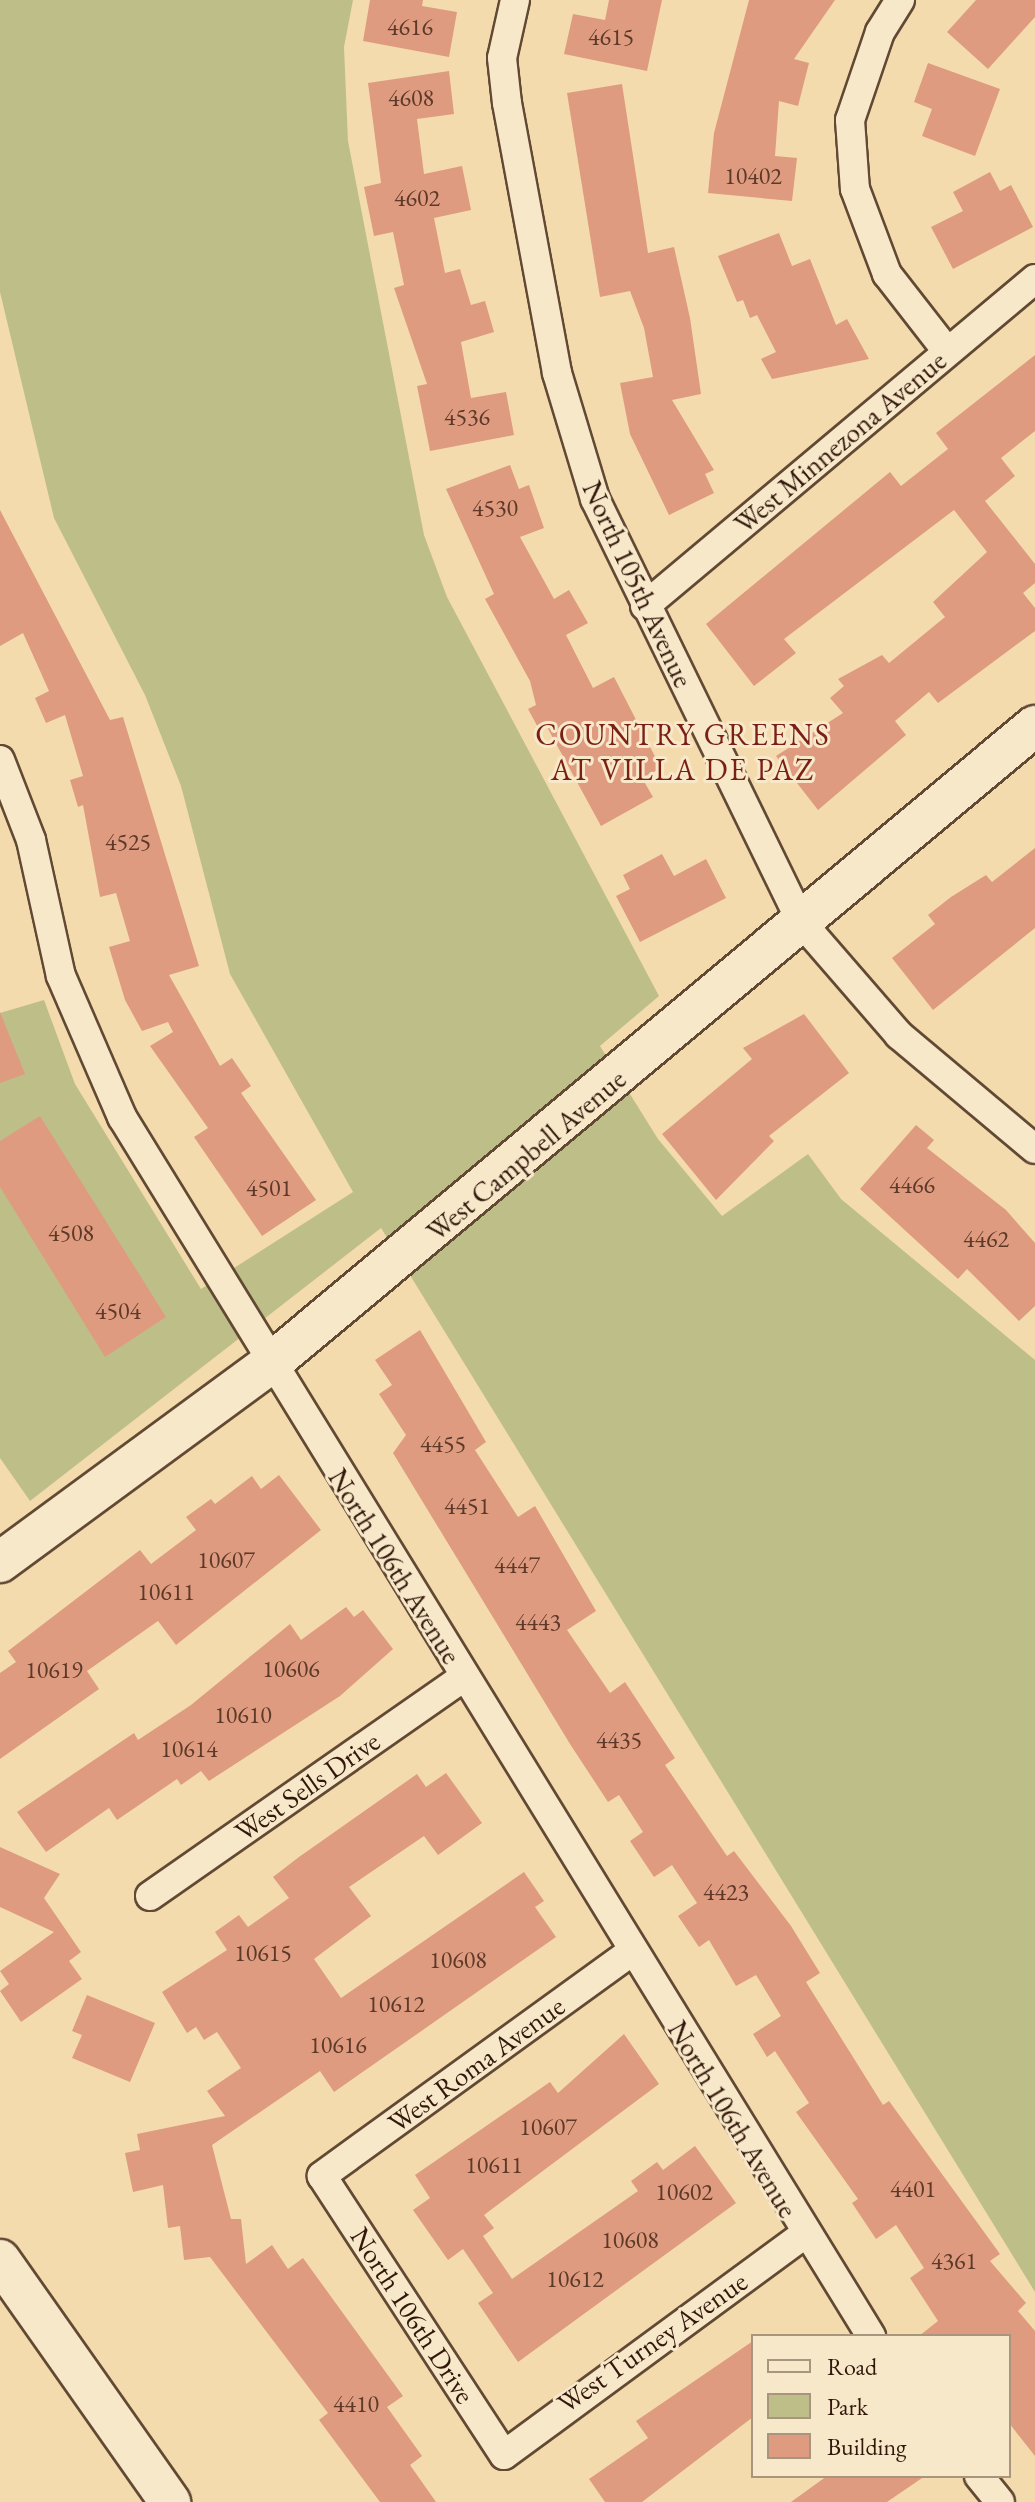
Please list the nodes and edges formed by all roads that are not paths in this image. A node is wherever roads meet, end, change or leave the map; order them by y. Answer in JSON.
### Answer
{"nodes":[{"id":1,"x":515,"y":0,"type":"edge"},
{"id":2,"x":900,"y":0,"type":"edge"},
{"id":3,"x":1035,"y":279,"type":"edge"},
{"id":4,"x":947,"y":351,"type":"junction"},
{"id":5,"x":645,"y":606,"type":"junction"},
{"id":6,"x":1035,"y":726,"type":"edge"},
{"id":7,"x":0,"y":760,"type":"edge"},
{"id":8,"x":802,"y":923,"type":"junction"},
{"id":9,"x":1035,"y":1149,"type":"edge"},
{"id":10,"x":270,"y":1364,"type":"junction"},
{"id":11,"x":0,"y":1562,"type":"edge"},
{"id":12,"x":464,"y":1677,"type":"junction"},
{"id":13,"x":150,"y":1896,"type":"dead end"},
{"id":14,"x":631,"y":1952,"type":"junction"},
{"id":15,"x":322,"y":2176,"type":"joint"},
{"id":16,"x":804,"y":2235,"type":"junction"},
{"id":17,"x":0,"y":2260,"type":"edge"},
{"id":18,"x":870,"y":2334,"type":"edge"},
{"id":19,"x":504,"y":2455,"type":"joint"},
{"id":20,"x":170,"y":2502,"type":"edge"}],
"edges":[{"from":1,"to":5,"type":"street","name":"North 105th Avenue"},
{"from":2,"to":4,"type":"street"},
{"from":3,"to":4,"type":"street","name":"West Minnezona Avenue"},
{"from":4,"to":5,"type":"street","name":"West Minnezona Avenue"},
{"from":5,"to":8,"type":"street","name":"North 105th Avenue"},
{"from":6,"to":8,"type":"street","name":"West Campbell Avenue"},
{"from":7,"to":10,"type":"street","name":"North 106th Avenue"},
{"from":8,"to":9,"type":"street","name":"North 105th Avenue"},
{"from":8,"to":10,"type":"street","name":"West Campbell Avenue"},
{"from":10,"to":11,"type":"street","name":"West Campbell Avenue"},
{"from":10,"to":12,"type":"street","name":"North 106th Avenue"},
{"from":12,"to":13,"type":"street","name":"West Sells Drive"},
{"from":12,"to":14,"type":"street","name":"North 106th Avenue"},
{"from":14,"to":15,"type":"street","name":"West Roma Avenue"},
{"from":14,"to":16,"type":"street","name":"North 106th Avenue"},
{"from":15,"to":19,"type":"street","name":"North 106th Drive"},
{"from":16,"to":18,"type":"street","name":"North 106th Avenue"},
{"from":16,"to":19,"type":"street","name":"West Turney Avenue"},
{"from":17,"to":20,"type":"street"}]}
